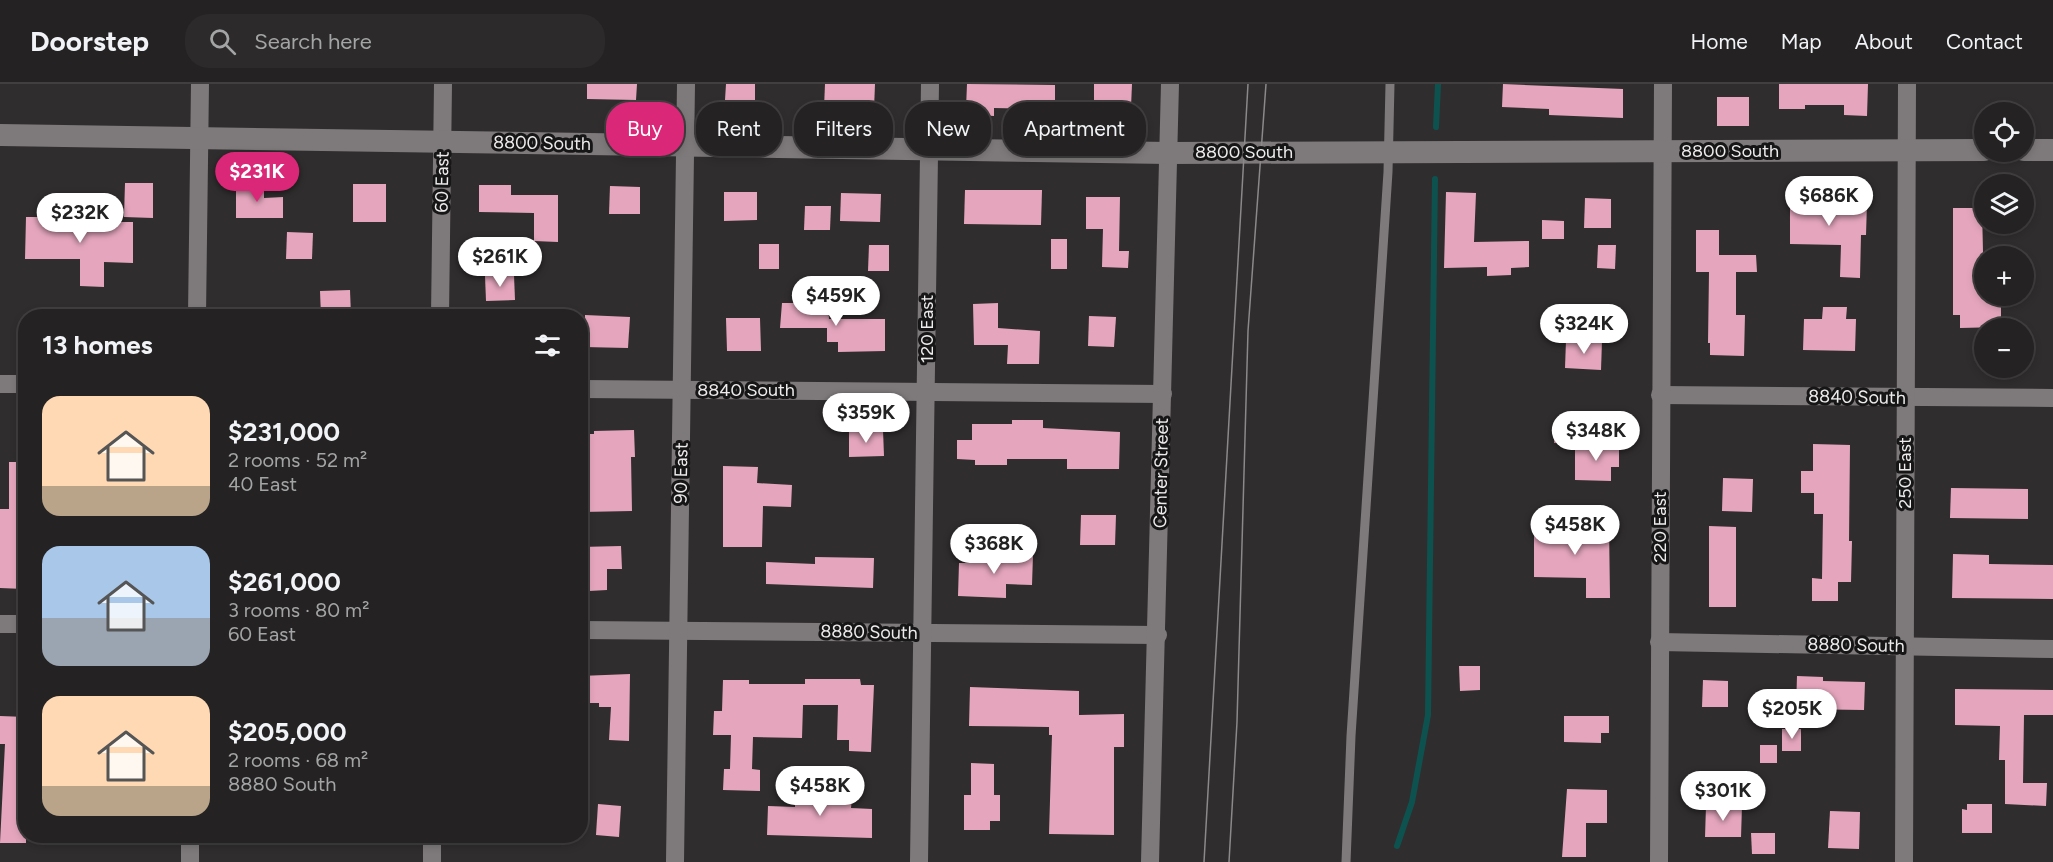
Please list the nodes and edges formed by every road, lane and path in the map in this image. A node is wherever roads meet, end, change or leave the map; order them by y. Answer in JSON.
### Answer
{"nodes":[{"id":1,"x":200,"y":84,"type":"edge"},
{"id":2,"x":443,"y":84,"type":"edge"},
{"id":3,"x":686,"y":84,"type":"edge"},
{"id":4,"x":930,"y":84,"type":"edge"},
{"id":5,"x":1170,"y":84,"type":"edge"},
{"id":6,"x":1390,"y":84,"type":"edge"},
{"id":7,"x":1663,"y":84,"type":"edge"},
{"id":8,"x":1907,"y":84,"type":"edge"},
{"id":9,"x":930,"y":102,"type":"edge"},
{"id":10,"x":0,"y":135,"type":"edge"},
{"id":11,"x":200,"y":138,"type":"junction"},
{"id":12,"x":442,"y":142,"type":"junction"},
{"id":13,"x":686,"y":146,"type":"junction"},
{"id":14,"x":905,"y":149,"type":"edge"},
{"id":15,"x":991,"y":150,"type":"edge"},
{"id":16,"x":1974,"y":150,"type":"edge"},
{"id":17,"x":2034,"y":150,"type":"edge"},
{"id":18,"x":2053,"y":150,"type":"edge"},
{"id":19,"x":1907,"y":151,"type":"junction"},
{"id":20,"x":1388,"y":152,"type":"junction"},
{"id":21,"x":1663,"y":152,"type":"junction"},
{"id":22,"x":1169,"y":153,"type":"junction"},
{"id":23,"x":929,"y":156,"type":"edge"},
{"id":24,"x":197,"y":309,"type":"edge"},
{"id":25,"x":440,"y":309,"type":"edge"},
{"id":26,"x":0,"y":384,"type":"edge"},
{"id":27,"x":18,"y":384,"type":"edge"},
{"id":28,"x":588,"y":389,"type":"edge"},
{"id":29,"x":682,"y":390,"type":"junction"},
{"id":30,"x":927,"y":392,"type":"junction"},
{"id":31,"x":1163,"y":394,"type":"junction"},
{"id":32,"x":1660,"y":395,"type":"junction"},
{"id":33,"x":1905,"y":397,"type":"junction"},
{"id":34,"x":2053,"y":398,"type":"edge"},
{"id":35,"x":0,"y":624,"type":"edge"},
{"id":36,"x":18,"y":624,"type":"edge"},
{"id":37,"x":588,"y":630,"type":"edge"},
{"id":38,"x":679,"y":630,"type":"junction"},
{"id":39,"x":922,"y":633,"type":"junction"},
{"id":40,"x":1158,"y":635,"type":"junction"},
{"id":41,"x":1659,"y":642,"type":"junction"},
{"id":42,"x":1905,"y":646,"type":"junction"},
{"id":43,"x":2053,"y":649,"type":"edge"},
{"id":44,"x":190,"y":843,"type":"edge"},
{"id":45,"x":432,"y":843,"type":"edge"},
{"id":46,"x":190,"y":862,"type":"edge"},
{"id":47,"x":432,"y":862,"type":"edge"},
{"id":48,"x":675,"y":862,"type":"edge"},
{"id":49,"x":919,"y":862,"type":"edge"},
{"id":50,"x":1150,"y":862,"type":"edge"},
{"id":51,"x":1346,"y":862,"type":"edge"},
{"id":52,"x":1659,"y":862,"type":"edge"},
{"id":53,"x":1904,"y":862,"type":"edge"}],
"edges":[{"from":1,"to":11,"type":"street"},
{"from":2,"to":12,"type":"street","name":"60 East"},
{"from":3,"to":13,"type":"street","name":"90 East"},
{"from":4,"to":9,"type":"street","name":"120 East"},
{"from":5,"to":22,"type":"street","name":"Center Street"},
{"from":6,"to":20,"type":"lane"},
{"from":7,"to":21,"type":"street","name":"220 East"},
{"from":8,"to":19,"type":"street","name":"250 East"},
{"from":10,"to":11,"type":"street","name":"8800 South"},
{"from":11,"to":12,"type":"street","name":"8800 South"},
{"from":11,"to":24,"type":"street"},
{"from":12,"to":13,"type":"street","name":"8800 South"},
{"from":12,"to":25,"type":"street","name":"60 East"},
{"from":13,"to":14,"type":"street","name":"8800 South"},
{"from":13,"to":29,"type":"street","name":"90 East"},
{"from":15,"to":22,"type":"street","name":"8800 South"},
{"from":16,"to":19,"type":"street","name":"8800 South"},
{"from":17,"to":18,"type":"street"},
{"from":19,"to":21,"type":"street","name":"8800 South"},
{"from":19,"to":33,"type":"street","name":"250 East"},
{"from":20,"to":21,"type":"street","name":"8800 South"},
{"from":20,"to":22,"type":"street","name":"8800 South"},
{"from":20,"to":51,"type":"lane"},
{"from":21,"to":32,"type":"street","name":"220 East"},
{"from":22,"to":31,"type":"street","name":"Center Street"},
{"from":23,"to":30,"type":"street","name":"120 East"},
{"from":26,"to":27,"type":"street"},
{"from":28,"to":29,"type":"street","name":"8840 South"},
{"from":29,"to":30,"type":"street","name":"8840 South"},
{"from":29,"to":38,"type":"street","name":"90 East"},
{"from":30,"to":31,"type":"street","name":"8840 South"},
{"from":30,"to":39,"type":"street","name":"120 East"},
{"from":31,"to":40,"type":"street","name":"Center Street"},
{"from":32,"to":33,"type":"street","name":"8840 South"},
{"from":32,"to":41,"type":"street","name":"220 East"},
{"from":33,"to":34,"type":"street","name":"8840 South"},
{"from":33,"to":42,"type":"street","name":"250 East"},
{"from":35,"to":36,"type":"street"},
{"from":37,"to":38,"type":"street","name":"8880 South"},
{"from":38,"to":39,"type":"street","name":"8880 South"},
{"from":38,"to":48,"type":"street","name":"90 East"},
{"from":39,"to":40,"type":"street","name":"8880 South"},
{"from":39,"to":49,"type":"street","name":"120 East"},
{"from":40,"to":50,"type":"street","name":"Center Street"},
{"from":41,"to":42,"type":"street","name":"8880 South"},
{"from":41,"to":52,"type":"street","name":"220 East"},
{"from":42,"to":43,"type":"street","name":"8880 South"},
{"from":42,"to":53,"type":"street","name":"250 East"},
{"from":44,"to":46,"type":"street"},
{"from":45,"to":47,"type":"street"}]}
